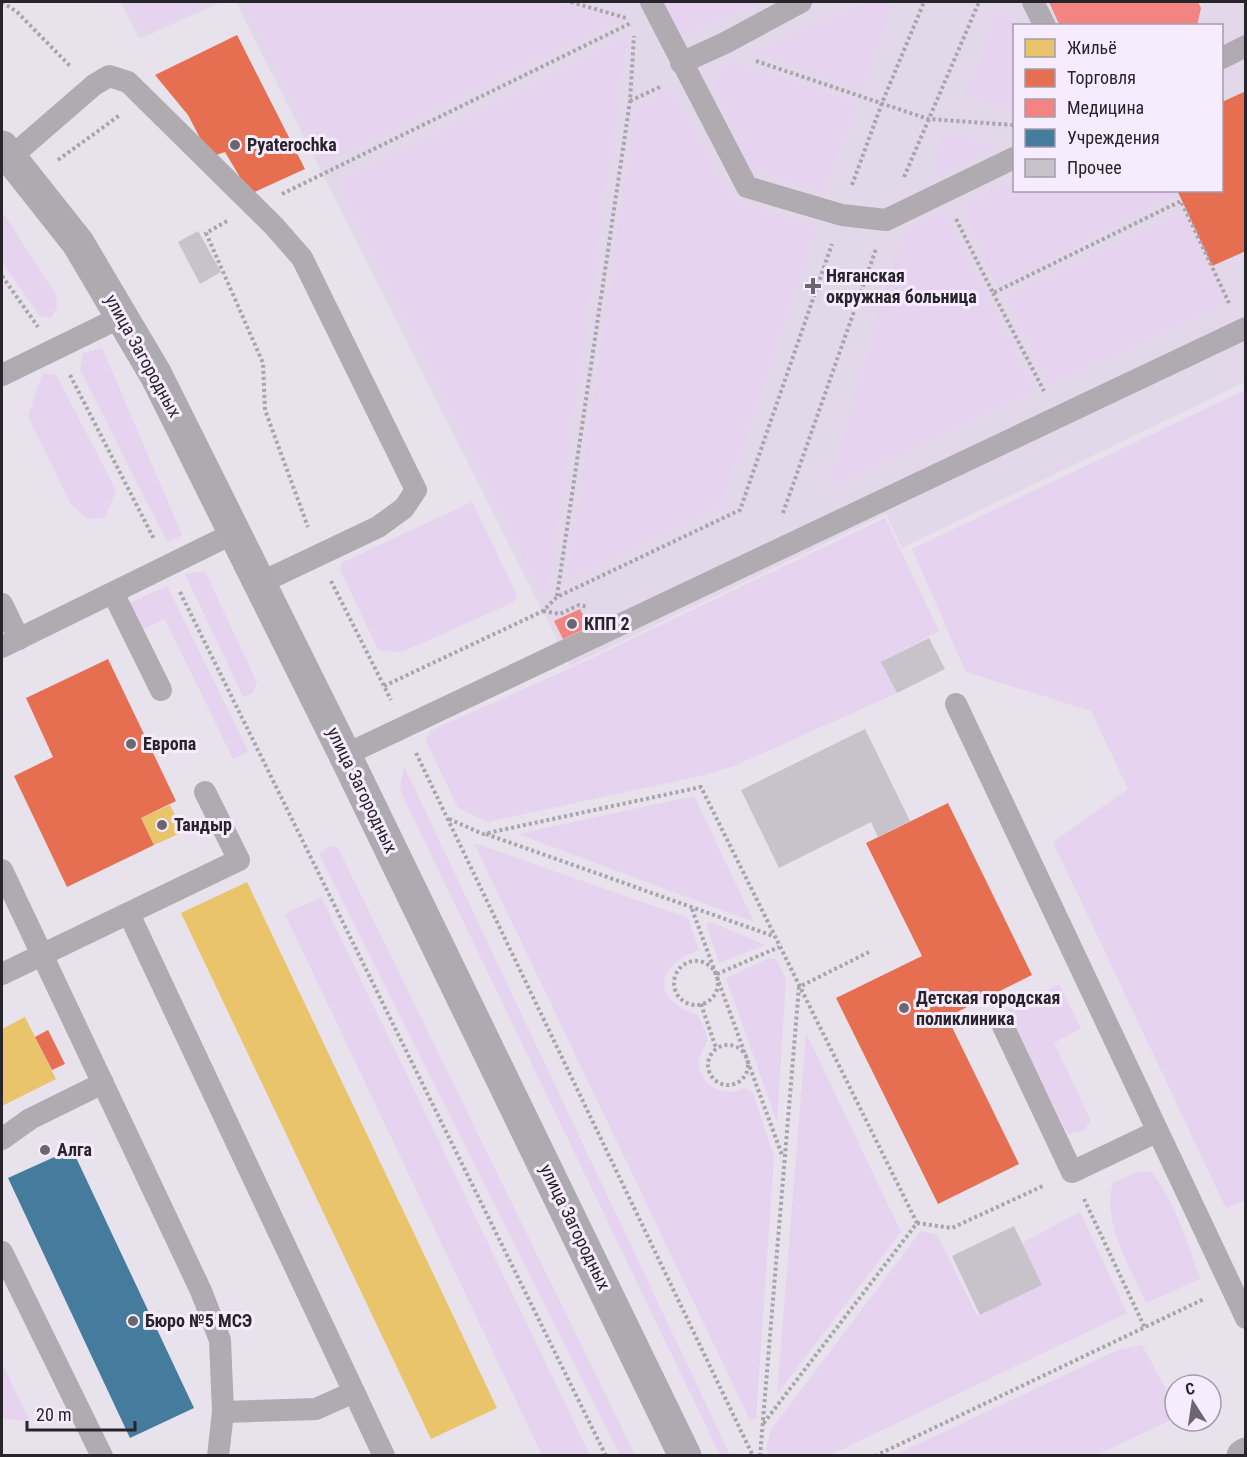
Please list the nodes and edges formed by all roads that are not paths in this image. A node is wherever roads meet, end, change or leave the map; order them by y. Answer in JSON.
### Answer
{"nodes":[{"id":1,"x":651,"y":2,"type":"edge"},
{"id":2,"x":801,"y":2,"type":"edge"},
{"id":3,"x":1033,"y":2,"type":"edge"},
{"id":4,"x":1044,"y":24,"type":"edge"},
{"id":5,"x":1245,"y":46,"type":"edge"},
{"id":6,"x":1223,"y":57,"type":"edge"},
{"id":7,"x":684,"y":69,"type":"junction"},
{"id":8,"x":1013,"y":158,"type":"edge"},
{"id":9,"x":14,"y":161,"type":"edge"},
{"id":10,"x":123,"y":316,"type":"junction"},
{"id":11,"x":1239,"y":320,"type":"edge"},
{"id":12,"x":2,"y":375,"type":"edge"},
{"id":13,"x":234,"y":533,"type":"junction"},
{"id":14,"x":260,"y":583,"type":"junction"},
{"id":15,"x":113,"y":593,"type":"junction"},
{"id":16,"x":2,"y":604,"type":"edge"},
{"id":17,"x":10,"y":643,"type":"edge"},
{"id":18,"x":161,"y":690,"type":"dead end"},
{"id":19,"x":956,"y":704,"type":"dead end"},
{"id":20,"x":345,"y":754,"type":"junction"},
{"id":21,"x":205,"y":792,"type":"dead end"},
{"id":22,"x":2,"y":870,"type":"edge"},
{"id":23,"x":129,"y":914,"type":"junction"},
{"id":24,"x":42,"y":955,"type":"junction"},
{"id":25,"x":2,"y":974,"type":"edge"},
{"id":26,"x":1003,"y":1026,"type":"dead end"},
{"id":27,"x":103,"y":1083,"type":"junction"},
{"id":28,"x":1156,"y":1132,"type":"junction"},
{"id":29,"x":2,"y":1139,"type":"edge"},
{"id":30,"x":2,"y":1252,"type":"edge"},
{"id":31,"x":1245,"y":1318,"type":"edge"},
{"id":32,"x":354,"y":1392,"type":"junction"},
{"id":33,"x":223,"y":1412,"type":"junction"},
{"id":34,"x":102,"y":1455,"type":"edge"},
{"id":35,"x":218,"y":1455,"type":"edge"},
{"id":36,"x":384,"y":1455,"type":"edge"},
{"id":37,"x":685,"y":1455,"type":"edge"}],
"edges":[{"from":1,"to":7,"type":"lane"},
{"from":2,"to":7,"type":"lane"},
{"from":3,"to":4,"type":"lane"},
{"from":5,"to":6,"type":"lane"},
{"from":7,"to":8,"type":"lane"},
{"from":9,"to":10,"type":"main road","name":"улица Загородных"},
{"from":9,"to":14,"type":"lane"},
{"from":10,"to":12,"type":"lane"},
{"from":10,"to":13,"type":"main road","name":"улица Загородных"},
{"from":11,"to":20,"type":"lane"},
{"from":13,"to":14,"type":"main road","name":"улица Загородных"},
{"from":13,"to":15,"type":"lane"},
{"from":14,"to":20,"type":"main road","name":"улица Загородных"},
{"from":15,"to":17,"type":"lane"},
{"from":15,"to":18,"type":"lane"},
{"from":16,"to":17,"type":"lane"},
{"from":19,"to":28,"type":"lane"},
{"from":20,"to":37,"type":"main road","name":"улица Загородных"},
{"from":21,"to":23,"type":"lane"},
{"from":22,"to":24,"type":"lane"},
{"from":23,"to":24,"type":"lane"},
{"from":23,"to":32,"type":"lane"},
{"from":24,"to":25,"type":"lane"},
{"from":24,"to":27,"type":"lane"},
{"from":26,"to":28,"type":"lane"},
{"from":27,"to":29,"type":"lane"},
{"from":27,"to":33,"type":"lane"},
{"from":28,"to":31,"type":"lane"},
{"from":30,"to":34,"type":"lane"},
{"from":32,"to":33,"type":"lane"},
{"from":32,"to":36,"type":"lane"},
{"from":33,"to":35,"type":"lane"}]}
